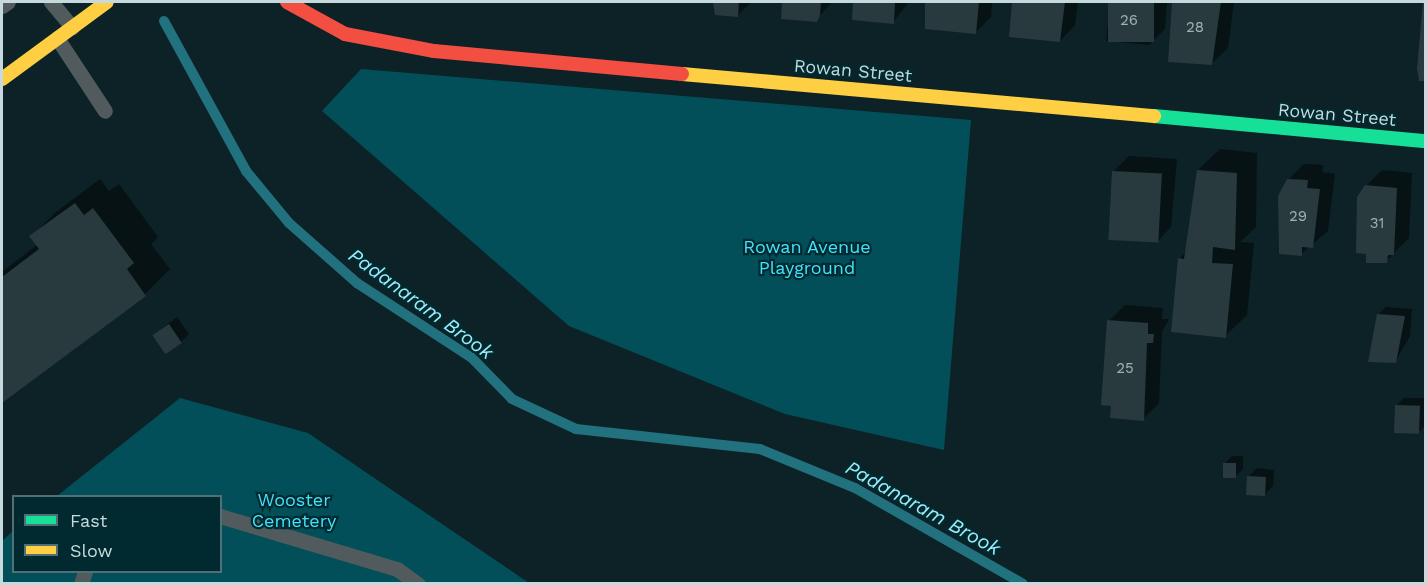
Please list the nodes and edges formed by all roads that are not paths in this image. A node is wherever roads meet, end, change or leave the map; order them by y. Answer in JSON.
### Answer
{"nodes":[{"id":1,"x":8,"y":2,"type":"edge"},
{"id":2,"x":51,"y":2,"type":"edge"},
{"id":3,"x":107,"y":2,"type":"edge"},
{"id":4,"x":286,"y":2,"type":"edge"},
{"id":5,"x":2,"y":6,"type":"edge"},
{"id":6,"x":72,"y":27,"type":"junction"},
{"id":7,"x":57,"y":38,"type":"junction"},
{"id":8,"x":2,"y":79,"type":"edge"},
{"id":9,"x":105,"y":111,"type":"dead end"},
{"id":10,"x":1425,"y":141,"type":"edge"},
{"id":11,"x":222,"y":517,"type":"edge"},
{"id":12,"x":418,"y":584,"type":"edge"}],
"edges":[{"from":1,"to":5,"type":"lane"},
{"from":2,"to":6,"type":"lane"},
{"from":3,"to":6,"type":"street"},
{"from":4,"to":10,"type":"street","name":"Rowan Street"},
{"from":6,"to":7,"type":"street"},
{"from":7,"to":8,"type":"street"},
{"from":7,"to":9,"type":"lane"},
{"from":11,"to":12,"type":"lane"}]}
